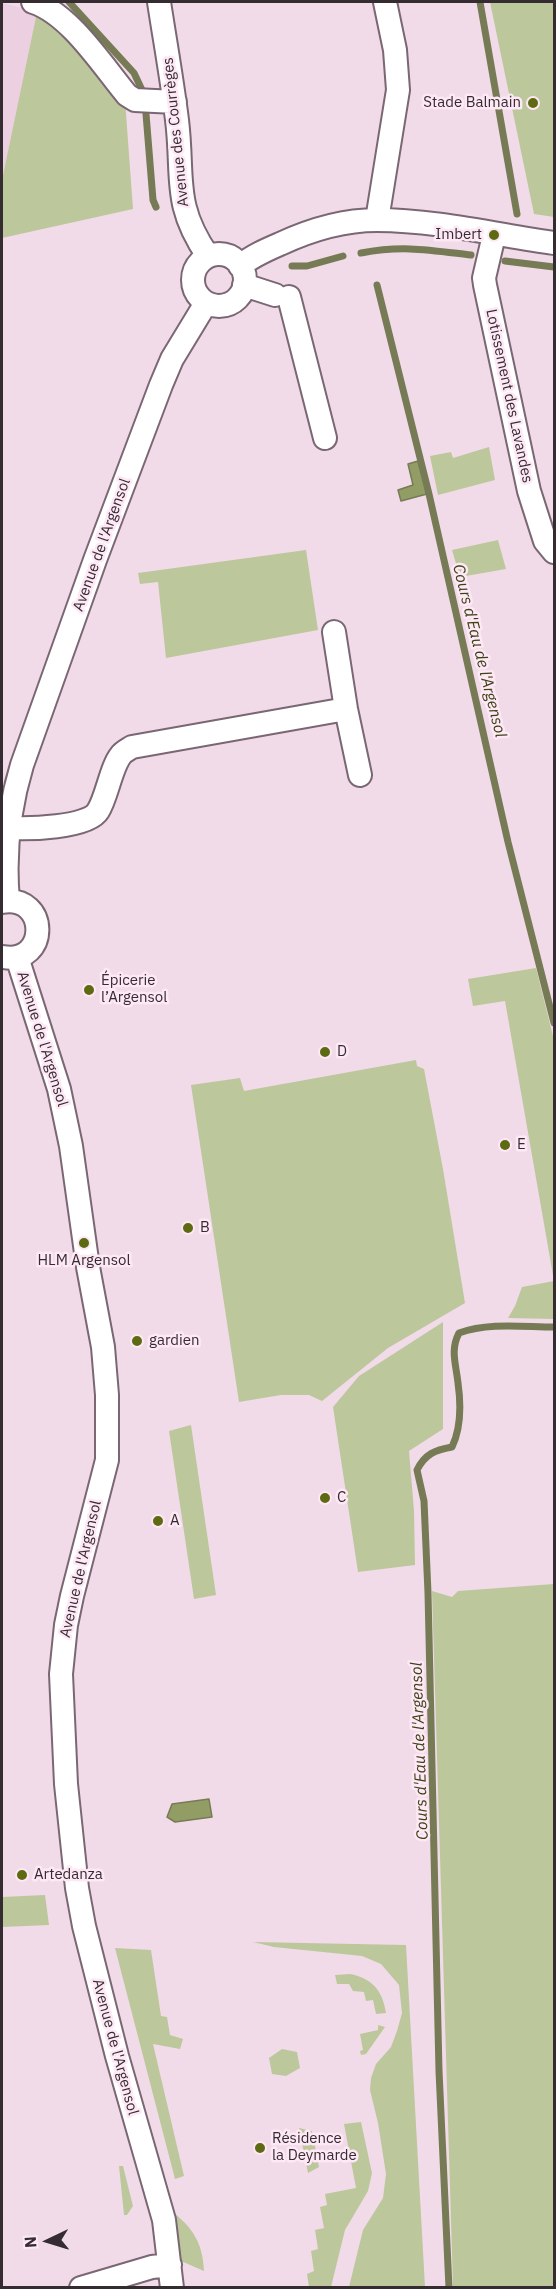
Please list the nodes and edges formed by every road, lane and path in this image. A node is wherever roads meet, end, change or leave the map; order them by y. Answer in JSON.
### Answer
{"nodes":[{"id":1,"x":33,"y":2,"type":"edge"},
{"id":2,"x":159,"y":2,"type":"edge"},
{"id":3,"x":385,"y":2,"type":"edge"},
{"id":4,"x":175,"y":102,"type":"junction"},
{"id":5,"x":377,"y":220,"type":"junction"},
{"id":6,"x":494,"y":234,"type":"junction"},
{"id":7,"x":555,"y":243,"type":"edge"},
{"id":8,"x":208,"y":256,"type":"junction"},
{"id":9,"x":242,"y":275,"type":"junction"},
{"id":10,"x":206,"y":303,"type":"junction"},
{"id":11,"x":325,"y":438,"type":"dead end"},
{"id":12,"x":555,"y":552,"type":"edge"},
{"id":13,"x":334,"y":632,"type":"dead end"},
{"id":14,"x":346,"y":709,"type":"junction"},
{"id":15,"x":360,"y":775,"type":"dead end"},
{"id":16,"x":9,"y":828,"type":"junction"},
{"id":17,"x":5,"y":901,"type":"edge"},
{"id":18,"x":9,"y":957,"type":"edge"},
{"id":19,"x":170,"y":2265,"type":"junction"},
{"id":20,"x":81,"y":2288,"type":"edge"},
{"id":21,"x":172,"y":2288,"type":"edge"}],
"edges":[{"from":1,"to":4,"type":"street"},
{"from":2,"to":4,"type":"street","name":"Avenue des Courrèges"},
{"from":3,"to":5,"type":"street"},
{"from":4,"to":8,"type":"street","name":"Avenue des Courrèges"},
{"from":5,"to":6,"type":"street"},
{"from":5,"to":9,"type":"street"},
{"from":6,"to":7,"type":"street"},
{"from":6,"to":12,"type":"street","name":"Lotissement des Lavandes"},
{"from":8,"to":9,"type":"street"},
{"from":8,"to":10,"type":"street"},
{"from":9,"to":10,"type":"street"},
{"from":9,"to":11,"type":"street"},
{"from":10,"to":16,"type":"street","name":"Avenue de l'Argensol"},
{"from":13,"to":14,"type":"street"},
{"from":14,"to":15,"type":"street"},
{"from":14,"to":16,"type":"street"},
{"from":16,"to":17,"type":"street","name":"Avenue de l'Argensol"},
{"from":17,"to":18,"type":"street"},
{"from":18,"to":19,"type":"street","name":"Avenue de l'Argensol"},
{"from":19,"to":20,"type":"street"},
{"from":19,"to":21,"type":"street","name":"Avenue de l'Argensol"}]}
